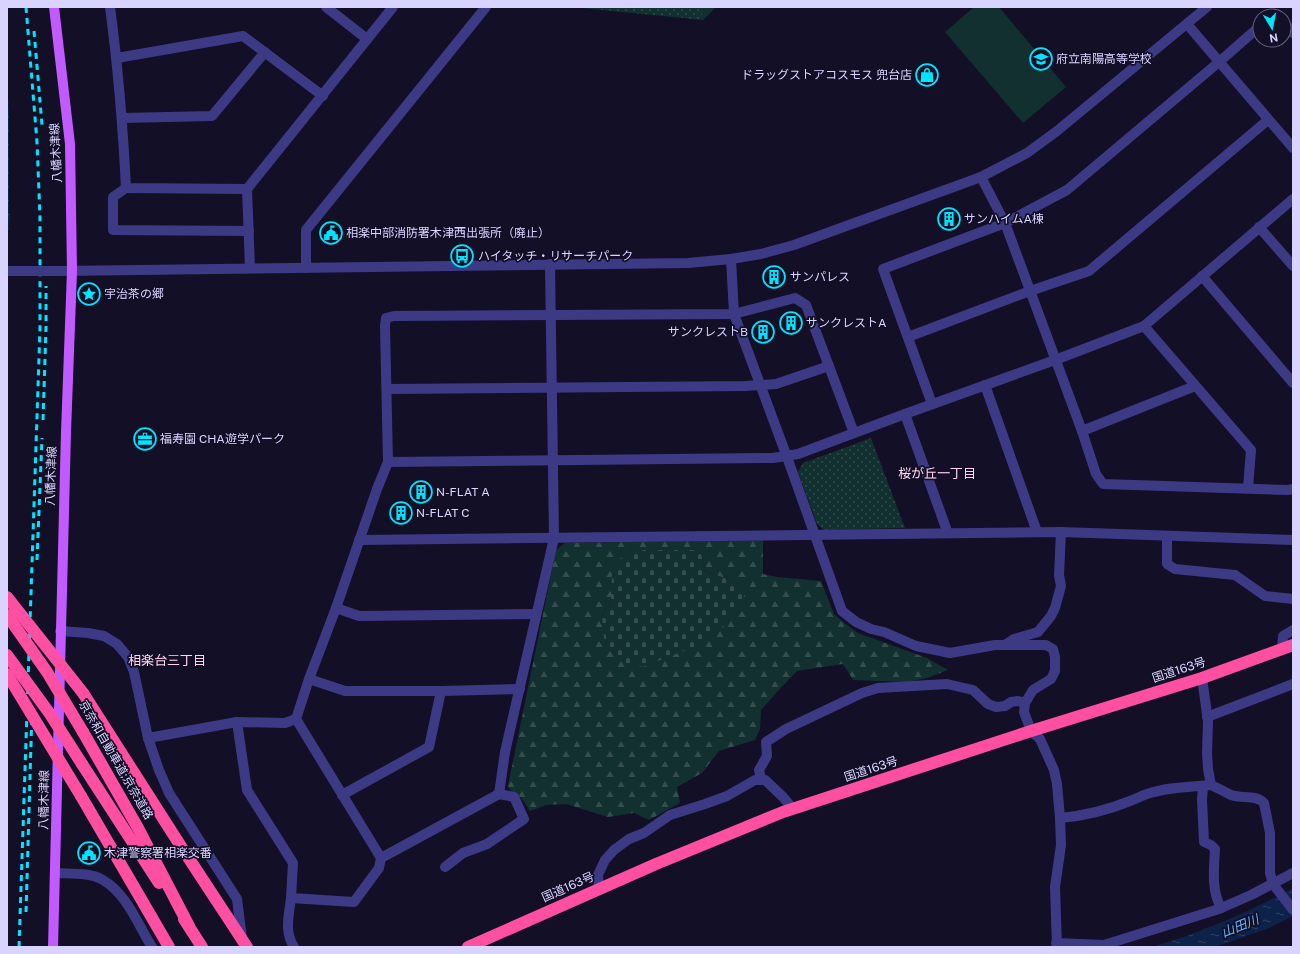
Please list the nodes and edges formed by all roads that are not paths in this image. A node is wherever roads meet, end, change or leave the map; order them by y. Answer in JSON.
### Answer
{"nodes":[{"id":1,"x":54,"y":7,"type":"edge"},
{"id":2,"x":110,"y":7,"type":"edge"},
{"id":3,"x":326,"y":7,"type":"edge"},
{"id":4,"x":393,"y":7,"type":"edge"},
{"id":5,"x":486,"y":7,"type":"edge"},
{"id":6,"x":1207,"y":7,"type":"edge"},
{"id":7,"x":1186,"y":24,"type":"junction"},
{"id":8,"x":1252,"y":33,"type":"edge"},
{"id":9,"x":367,"y":39,"type":"junction"},
{"id":10,"x":265,"y":52,"type":"junction"},
{"id":11,"x":117,"y":58,"type":"junction"},
{"id":12,"x":1219,"y":62,"type":"junction"},
{"id":13,"x":323,"y":96,"type":"junction"},
{"id":14,"x":122,"y":118,"type":"junction"},
{"id":15,"x":1268,"y":120,"type":"junction"},
{"id":16,"x":1293,"y":148,"type":"edge"},
{"id":17,"x":981,"y":177,"type":"junction"},
{"id":18,"x":126,"y":188,"type":"junction"},
{"id":19,"x":247,"y":189,"type":"junction"},
{"id":20,"x":1293,"y":199,"type":"edge"},
{"id":21,"x":1005,"y":223,"type":"junction"},
{"id":22,"x":1259,"y":227,"type":"junction"},
{"id":23,"x":249,"y":231,"type":"junction"},
{"id":24,"x":731,"y":259,"type":"junction"},
{"id":25,"x":550,"y":264,"type":"junction"},
{"id":26,"x":1293,"y":266,"type":"edge"},
{"id":27,"x":250,"y":268,"type":"junction"},
{"id":28,"x":306,"y":268,"type":"junction"},
{"id":29,"x":7,"y":271,"type":"edge"},
{"id":30,"x":72,"y":271,"type":"junction"},
{"id":31,"x":1202,"y":276,"type":"junction"},
{"id":32,"x":1030,"y":291,"type":"junction"},
{"id":33,"x":734,"y":314,"type":"junction"},
{"id":34,"x":551,"y":315,"type":"junction"},
{"id":35,"x":1144,"y":326,"type":"junction"},
{"id":36,"x":908,"y":338,"type":"junction"},
{"id":37,"x":1056,"y":360,"type":"junction"},
{"id":38,"x":829,"y":366,"type":"junction"},
{"id":39,"x":1293,"y":383,"type":"edge"},
{"id":40,"x":760,"y":385,"type":"junction"},
{"id":41,"x":985,"y":385,"type":"junction"},
{"id":42,"x":1195,"y":386,"type":"junction"},
{"id":43,"x":552,"y":387,"type":"junction"},
{"id":44,"x":387,"y":389,"type":"junction"},
{"id":45,"x":932,"y":404,"type":"junction"},
{"id":46,"x":905,"y":414,"type":"junction"},
{"id":47,"x":1082,"y":431,"type":"junction"},
{"id":48,"x":854,"y":433,"type":"junction"},
{"id":49,"x":787,"y":456,"type":"junction"},
{"id":50,"x":552,"y":461,"type":"junction"},
{"id":51,"x":388,"y":462,"type":"junction"},
{"id":52,"x":1248,"y":488,"type":"junction"},
{"id":53,"x":1293,"y":489,"type":"edge"},
{"id":54,"x":1037,"y":532,"type":"junction"},
{"id":55,"x":1060,"y":532,"type":"junction"},
{"id":56,"x":947,"y":533,"type":"junction"},
{"id":57,"x":814,"y":534,"type":"junction"},
{"id":58,"x":1167,"y":536,"type":"junction"},
{"id":59,"x":554,"y":538,"type":"junction"},
{"id":60,"x":359,"y":540,"type":"junction"},
{"id":61,"x":1293,"y":540,"type":"edge"},
{"id":62,"x":7,"y":597,"type":"edge"},
{"id":63,"x":1293,"y":599,"type":"edge"},
{"id":64,"x":336,"y":608,"type":"junction"},
{"id":65,"x":536,"y":614,"type":"junction"},
{"id":66,"x":7,"y":615,"type":"edge"},
{"id":67,"x":1293,"y":630,"type":"edge"},
{"id":68,"x":60,"y":631,"type":"junction"},
{"id":69,"x":1004,"y":646,"type":"junction"},
{"id":70,"x":1287,"y":647,"type":"edge"},
{"id":71,"x":7,"y":655,"type":"edge"},
{"id":72,"x":7,"y":674,"type":"edge"},
{"id":73,"x":1202,"y":678,"type":"junction"},
{"id":74,"x":309,"y":679,"type":"junction"},
{"id":75,"x":1293,"y":684,"type":"edge"},
{"id":76,"x":520,"y":689,"type":"junction"},
{"id":77,"x":441,"y":691,"type":"junction"},
{"id":78,"x":1025,"y":703,"type":"junction"},
{"id":79,"x":1208,"y":717,"type":"junction"},
{"id":80,"x":296,"y":719,"type":"junction"},
{"id":81,"x":237,"y":722,"type":"junction"},
{"id":82,"x":1031,"y":731,"type":"junction"},
{"id":83,"x":148,"y":738,"type":"junction"},
{"id":84,"x":760,"y":779,"type":"junction"},
{"id":85,"x":1207,"y":786,"type":"junction"},
{"id":86,"x":499,"y":794,"type":"junction"},
{"id":87,"x":342,"y":795,"type":"junction"},
{"id":88,"x":793,"y":809,"type":"junction"},
{"id":89,"x":1060,"y":818,"type":"junction"},
{"id":90,"x":381,"y":858,"type":"junction"},
{"id":91,"x":445,"y":867,"type":"dead end"},
{"id":92,"x":55,"y":873,"type":"junction"},
{"id":93,"x":1293,"y":873,"type":"edge"},
{"id":94,"x":1275,"y":886,"type":"junction"},
{"id":95,"x":599,"y":889,"type":"junction"},
{"id":96,"x":291,"y":898,"type":"junction"},
{"id":97,"x":1221,"y":908,"type":"junction"},
{"id":98,"x":1293,"y":910,"type":"edge"},
{"id":99,"x":189,"y":926,"type":"junction"},
{"id":100,"x":244,"y":942,"type":"edge"},
{"id":101,"x":1056,"y":945,"type":"edge"},
{"id":102,"x":53,"y":947,"type":"edge"},
{"id":103,"x":152,"y":947,"type":"edge"},
{"id":104,"x":169,"y":947,"type":"edge"},
{"id":105,"x":202,"y":947,"type":"edge"},
{"id":106,"x":294,"y":947,"type":"edge"},
{"id":107,"x":468,"y":947,"type":"edge"}],
"edges":[{"from":1,"to":30,"type":"main road","name":"八幡木津線"},
{"from":2,"to":11,"type":"street"},
{"from":3,"to":9,"type":"street"},
{"from":4,"to":9,"type":"street"},
{"from":5,"to":28,"type":"street"},
{"from":6,"to":7,"type":"street"},
{"from":7,"to":12,"type":"street"},
{"from":7,"to":17,"type":"street"},
{"from":8,"to":12,"type":"street"},
{"from":9,"to":13,"type":"street"},
{"from":10,"to":11,"type":"street"},
{"from":10,"to":13,"type":"street"},
{"from":10,"to":14,"type":"street"},
{"from":11,"to":14,"type":"street"},
{"from":12,"to":15,"type":"street"},
{"from":12,"to":21,"type":"street"},
{"from":13,"to":19,"type":"street"},
{"from":14,"to":18,"type":"street"},
{"from":15,"to":16,"type":"street"},
{"from":15,"to":32,"type":"street"},
{"from":17,"to":21,"type":"street"},
{"from":17,"to":24,"type":"street"},
{"from":18,"to":19,"type":"street"},
{"from":18,"to":23,"type":"street"},
{"from":19,"to":23,"type":"street"},
{"from":20,"to":22,"type":"street"},
{"from":21,"to":32,"type":"street"},
{"from":21,"to":36,"type":"street"},
{"from":22,"to":26,"type":"street"},
{"from":22,"to":31,"type":"street"},
{"from":23,"to":27,"type":"street"},
{"from":24,"to":25,"type":"street"},
{"from":24,"to":33,"type":"street"},
{"from":25,"to":28,"type":"street"},
{"from":25,"to":34,"type":"street"},
{"from":27,"to":28,"type":"street"},
{"from":27,"to":30,"type":"street"},
{"from":29,"to":30,"type":"street","bridge":true},
{"from":30,"to":68,"type":"main road","name":"八幡木津線"},
{"from":31,"to":35,"type":"street"},
{"from":31,"to":39,"type":"street"},
{"from":32,"to":36,"type":"street"},
{"from":32,"to":37,"type":"street"},
{"from":33,"to":34,"type":"street"},
{"from":33,"to":38,"type":"street"},
{"from":33,"to":40,"type":"street"},
{"from":34,"to":43,"type":"street"},
{"from":34,"to":44,"type":"street"},
{"from":35,"to":37,"type":"street"},
{"from":35,"to":42,"type":"street"},
{"from":36,"to":45,"type":"street"},
{"from":37,"to":41,"type":"street"},
{"from":37,"to":47,"type":"street"},
{"from":38,"to":40,"type":"street"},
{"from":38,"to":48,"type":"street"},
{"from":40,"to":43,"type":"street"},
{"from":40,"to":49,"type":"street"},
{"from":41,"to":45,"type":"street"},
{"from":41,"to":54,"type":"street"},
{"from":42,"to":47,"type":"street"},
{"from":42,"to":52,"type":"street"},
{"from":43,"to":44,"type":"street"},
{"from":43,"to":50,"type":"street"},
{"from":44,"to":51,"type":"street"},
{"from":45,"to":46,"type":"street"},
{"from":46,"to":48,"type":"street"},
{"from":46,"to":56,"type":"street"},
{"from":47,"to":52,"type":"street"},
{"from":48,"to":49,"type":"street"},
{"from":49,"to":50,"type":"street"},
{"from":49,"to":57,"type":"street"},
{"from":50,"to":51,"type":"street"},
{"from":50,"to":59,"type":"street"},
{"from":51,"to":60,"type":"street"},
{"from":52,"to":53,"type":"street"},
{"from":54,"to":55,"type":"street"},
{"from":54,"to":56,"type":"street"},
{"from":55,"to":58,"type":"street"},
{"from":55,"to":69,"type":"street"},
{"from":56,"to":57,"type":"street"},
{"from":57,"to":59,"type":"street"},
{"from":57,"to":69,"type":"street"},
{"from":58,"to":61,"type":"street"},
{"from":58,"to":63,"type":"street"},
{"from":59,"to":60,"type":"street"},
{"from":59,"to":65,"type":"street"},
{"from":60,"to":64,"type":"street"},
{"from":62,"to":100,"type":"highway","bridge":true},
{"from":64,"to":65,"type":"street"},
{"from":64,"to":74,"type":"street"},
{"from":65,"to":76,"type":"street"},
{"from":66,"to":99,"type":"highway","name":"京奈和自動車道;京奈道路","bridge":true},
{"from":67,"to":70,"type":"street"},
{"from":68,"to":83,"type":"street"},
{"from":68,"to":92,"type":"main road","name":"八幡木津線"},
{"from":69,"to":78,"type":"street"},
{"from":70,"to":73,"type":"highway","name":"国道163号"},
{"from":71,"to":99,"type":"highway","name":"京奈和自動車道;京奈道路","bridge":true},
{"from":72,"to":104,"type":"highway","bridge":true},
{"from":73,"to":79,"type":"street"},
{"from":73,"to":82,"type":"highway","name":"国道163号"},
{"from":74,"to":77,"type":"street"},
{"from":74,"to":80,"type":"street"},
{"from":75,"to":79,"type":"street"},
{"from":76,"to":77,"type":"street"},
{"from":76,"to":86,"type":"street"},
{"from":77,"to":87,"type":"street"},
{"from":78,"to":82,"type":"street"},
{"from":78,"to":84,"type":"street"},
{"from":79,"to":85,"type":"street"},
{"from":80,"to":81,"type":"street"},
{"from":80,"to":87,"type":"street"},
{"from":81,"to":83,"type":"street"},
{"from":81,"to":96,"type":"street"},
{"from":82,"to":88,"type":"highway","name":"国道163号"},
{"from":82,"to":89,"type":"street"},
{"from":83,"to":100,"type":"street"},
{"from":84,"to":88,"type":"street"},
{"from":84,"to":95,"type":"street"},
{"from":85,"to":89,"type":"street"},
{"from":85,"to":94,"type":"street"},
{"from":85,"to":97,"type":"street"},
{"from":86,"to":90,"type":"street"},
{"from":86,"to":91,"type":"street"},
{"from":87,"to":90,"type":"street"},
{"from":88,"to":95,"type":"highway","name":"国道163号"},
{"from":89,"to":101,"type":"street"},
{"from":90,"to":96,"type":"street"},
{"from":92,"to":102,"type":"main road","name":"八幡木津線"},
{"from":92,"to":103,"type":"street"},
{"from":93,"to":94,"type":"street"},
{"from":94,"to":97,"type":"street"},
{"from":94,"to":98,"type":"street"},
{"from":95,"to":107,"type":"highway","name":"国道163号"},
{"from":96,"to":106,"type":"street"},
{"from":97,"to":101,"type":"street"},
{"from":99,"to":105,"type":"highway","name":"京奈和自動車道;京奈道路"}]}
